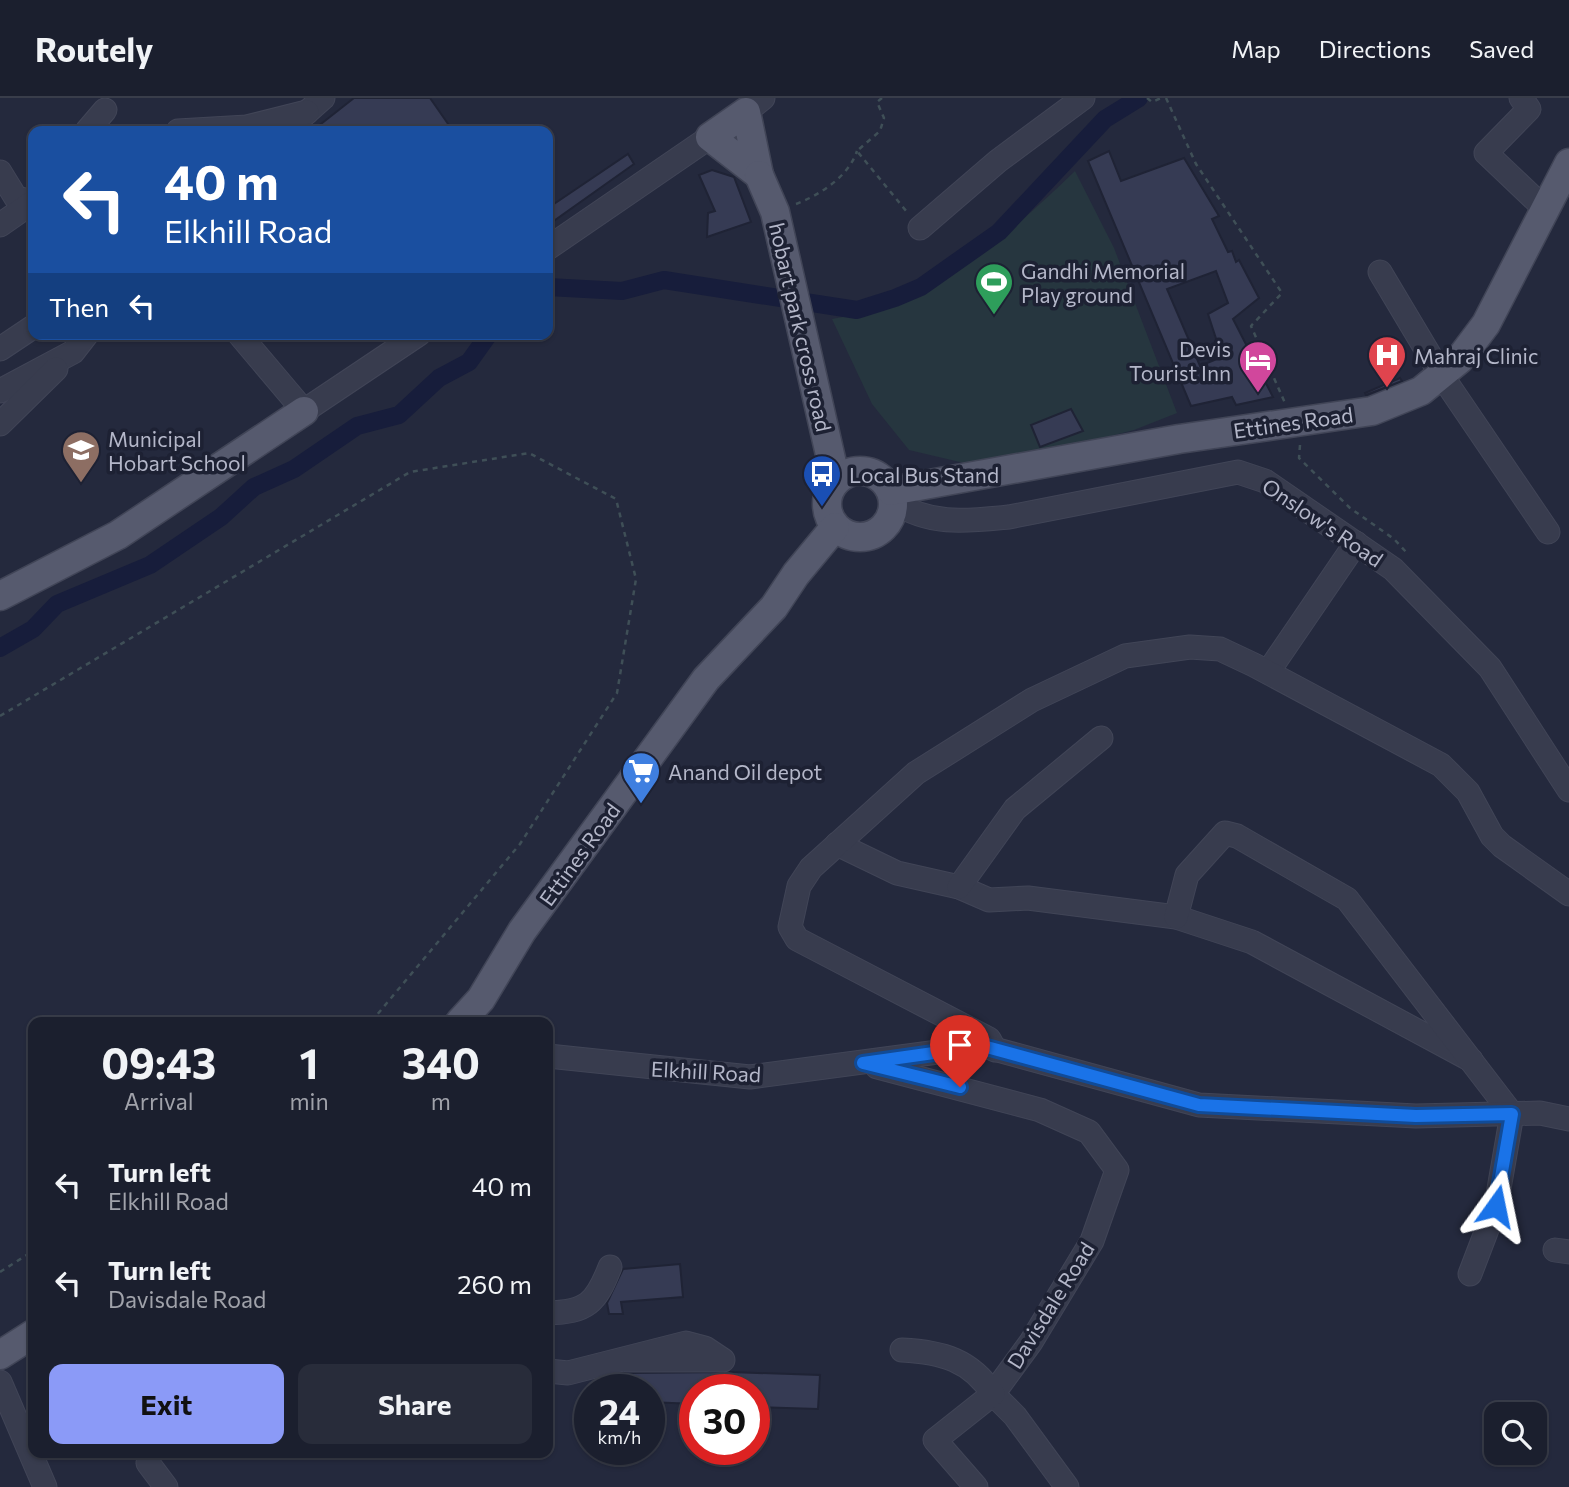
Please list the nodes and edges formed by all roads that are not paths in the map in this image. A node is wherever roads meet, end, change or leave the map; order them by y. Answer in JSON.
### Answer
{"nodes":[{"id":1,"x":1083,"y":98,"type":"edge"},
{"id":2,"x":1521,"y":98,"type":"edge"},
{"id":3,"x":315,"y":105,"type":"edge"},
{"id":4,"x":754,"y":105,"type":"edge"},
{"id":5,"x":105,"y":110,"type":"dead end"},
{"id":6,"x":91,"y":126,"type":"edge"},
{"id":7,"x":250,"y":126,"type":"edge"},
{"id":8,"x":292,"y":126,"type":"edge"},
{"id":9,"x":710,"y":137,"type":"junction"},
{"id":10,"x":1569,"y":163,"type":"edge"},
{"id":11,"x":0,"y":172,"type":"edge"},
{"id":12,"x":759,"y":174,"type":"junction"},
{"id":13,"x":28,"y":201,"type":"edge"},
{"id":14,"x":28,"y":205,"type":"edge"},
{"id":15,"x":1544,"y":208,"type":"junction"},
{"id":16,"x":0,"y":225,"type":"edge"},
{"id":17,"x":920,"y":228,"type":"road end"},
{"id":18,"x":553,"y":245,"type":"edge"},
{"id":19,"x":1380,"y":272,"type":"dead end"},
{"id":20,"x":28,"y":330,"type":"edge"},
{"id":21,"x":244,"y":340,"type":"edge"},
{"id":22,"x":410,"y":340,"type":"edge"},
{"id":23,"x":80,"y":343,"type":"edge"},
{"id":24,"x":0,"y":349,"type":"edge"},
{"id":25,"x":1442,"y":376,"type":"junction"},
{"id":26,"x":0,"y":391,"type":"edge"},
{"id":27,"x":304,"y":411,"type":"junction"},
{"id":28,"x":0,"y":424,"type":"edge"},
{"id":29,"x":836,"y":481,"type":"junction"},
{"id":30,"x":893,"y":496,"type":"junction"},
{"id":31,"x":835,"y":527,"type":"junction"},
{"id":32,"x":1548,"y":532,"type":"dead end"},
{"id":33,"x":1356,"y":543,"type":"junction"},
{"id":34,"x":2,"y":591,"type":"edge"},
{"id":35,"x":1268,"y":672,"type":"junction"},
{"id":36,"x":1101,"y":738,"type":"dead end"},
{"id":37,"x":1569,"y":790,"type":"edge"},
{"id":38,"x":837,"y":844,"type":"junction"},
{"id":39,"x":959,"y":887,"type":"junction"},
{"id":40,"x":1569,"y":894,"type":"edge"},
{"id":41,"x":1175,"y":917,"type":"junction"},
{"id":42,"x":465,"y":1017,"type":"edge"},
{"id":43,"x":995,"y":1050,"type":"junction"},
{"id":44,"x":553,"y":1057,"type":"edge"},
{"id":45,"x":1471,"y":1060,"type":"junction"},
{"id":46,"x":863,"y":1063,"type":"junction"},
{"id":47,"x":1512,"y":1114,"type":"junction"},
{"id":48,"x":1569,"y":1119,"type":"edge"},
{"id":49,"x":610,"y":1267,"type":"dead end"},
{"id":50,"x":1470,"y":1274,"type":"dead end"},
{"id":51,"x":553,"y":1313,"type":"edge"},
{"id":52,"x":28,"y":1337,"type":"edge"},
{"id":53,"x":902,"y":1350,"type":"dead end"},
{"id":54,"x":0,"y":1355,"type":"edge"},
{"id":55,"x":628,"y":1360,"type":"dead end"},
{"id":56,"x":553,"y":1372,"type":"edge"},
{"id":57,"x":0,"y":1382,"type":"edge"},
{"id":58,"x":993,"y":1394,"type":"junction"},
{"id":59,"x":28,"y":1447,"type":"edge"},
{"id":60,"x":33,"y":1458,"type":"edge"},
{"id":61,"x":148,"y":1464,"type":"dead end"},
{"id":62,"x":45,"y":1487,"type":"edge"},
{"id":63,"x":166,"y":1487,"type":"edge"},
{"id":64,"x":976,"y":1487,"type":"edge"},
{"id":65,"x":1067,"y":1487,"type":"edge"}],
"edges":[{"from":1,"to":17,"type":"street"},
{"from":2,"to":15,"type":"street"},
{"from":3,"to":7,"type":"street"},
{"from":3,"to":8,"type":"street"},
{"from":4,"to":9,"type":"main road"},
{"from":4,"to":12,"type":"main road","name":"hobart park cross road"},
{"from":5,"to":6,"type":"street"},
{"from":9,"to":12,"type":"main road"},
{"from":9,"to":18,"type":"street"},
{"from":10,"to":15,"type":"main road","name":"Ettines Road"},
{"from":11,"to":13,"type":"street"},
{"from":12,"to":29,"type":"main road","name":"hobart park cross road"},
{"from":14,"to":16,"type":"street"},
{"from":15,"to":25,"type":"main road","name":"Ettines Road"},
{"from":19,"to":25,"type":"street"},
{"from":20,"to":24,"type":"street"},
{"from":21,"to":27,"type":"street"},
{"from":22,"to":27,"type":"street"},
{"from":23,"to":26,"type":"street"},
{"from":23,"to":28,"type":"street"},
{"from":25,"to":30,"type":"main road","name":"Ettines Road"},
{"from":25,"to":32,"type":"street"},
{"from":27,"to":34,"type":"main road"},
{"from":29,"to":30,"type":"main road"},
{"from":29,"to":31,"type":"main road"},
{"from":30,"to":31,"type":"main road"},
{"from":30,"to":33,"type":"street","name":"Onslow's Road"},
{"from":31,"to":42,"type":"main road","name":"Ettines Road"},
{"from":33,"to":35,"type":"street"},
{"from":33,"to":37,"type":"street","name":"Onslow's Road"},
{"from":35,"to":38,"type":"street"},
{"from":35,"to":40,"type":"street"},
{"from":36,"to":39,"type":"street"},
{"from":38,"to":39,"type":"street"},
{"from":38,"to":43,"type":"street"},
{"from":39,"to":41,"type":"street"},
{"from":41,"to":45,"type":"street"},
{"from":41,"to":45,"type":"street"},
{"from":43,"to":46,"type":"street","name":"Elkhill Road"},
{"from":43,"to":47,"type":"street","name":"Elkhill Road"},
{"from":44,"to":46,"type":"street","name":"Elkhill Road"},
{"from":45,"to":47,"type":"street"},
{"from":46,"to":58,"type":"street","name":"Davisdale Road"},
{"from":47,"to":48,"type":"street","name":"Elkhill Road"},
{"from":47,"to":50,"type":"street"},
{"from":49,"to":51,"type":"street"},
{"from":52,"to":54,"type":"main road"},
{"from":53,"to":58,"type":"street"},
{"from":55,"to":56,"type":"street"},
{"from":57,"to":59,"type":"street"},
{"from":58,"to":64,"type":"street"},
{"from":58,"to":65,"type":"street"},
{"from":60,"to":62,"type":"street"},
{"from":61,"to":63,"type":"street"}]}
